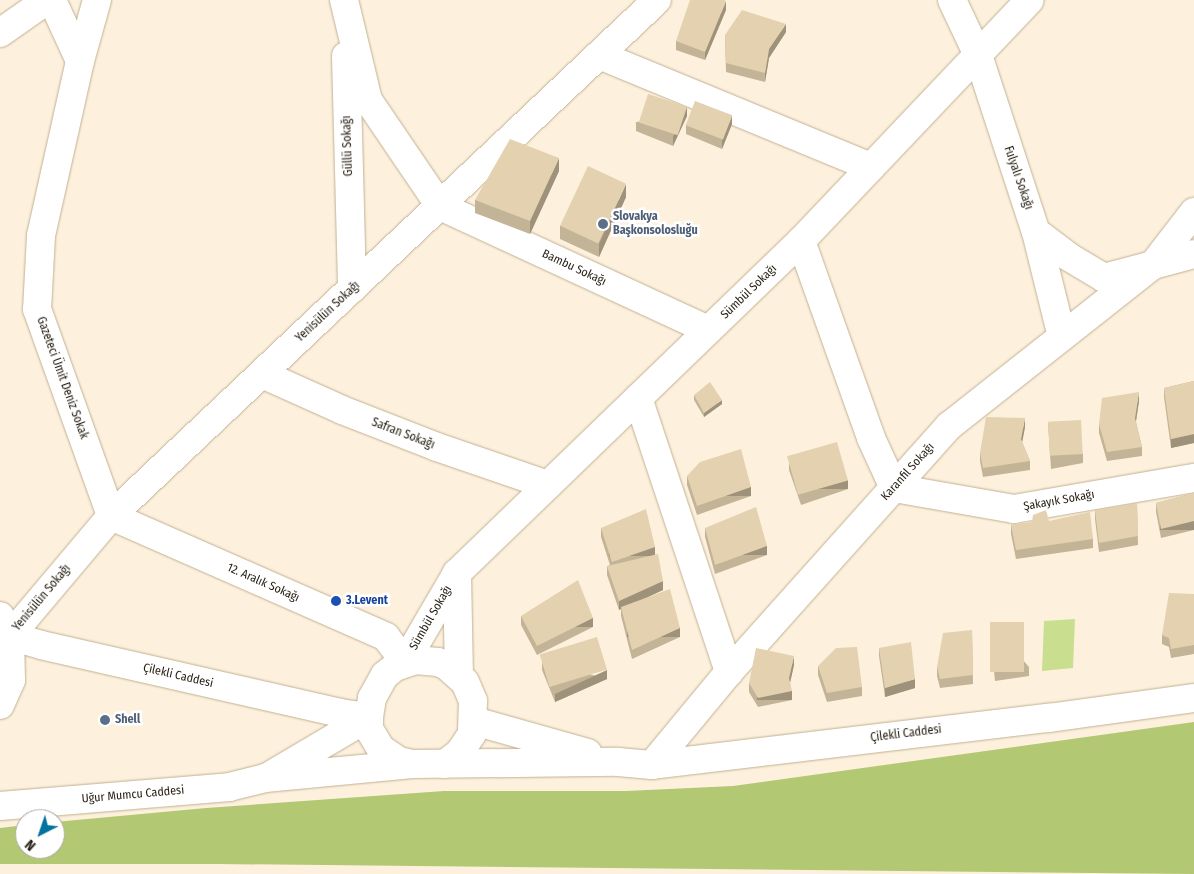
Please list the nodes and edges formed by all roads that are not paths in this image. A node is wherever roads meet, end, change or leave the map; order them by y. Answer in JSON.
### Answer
{"nodes":[{"id":1,"x":47,"y":0,"type":"edge"},
{"id":2,"x":52,"y":0,"type":"edge"},
{"id":3,"x":97,"y":0,"type":"edge"},
{"id":4,"x":657,"y":0,"type":"edge"},
{"id":5,"x":952,"y":0,"type":"edge"},
{"id":6,"x":1030,"y":0,"type":"edge"},
{"id":7,"x":344,"y":1,"type":"edge"},
{"id":8,"x":0,"y":33,"type":"edge"},
{"id":9,"x":599,"y":55,"type":"junction"},
{"id":10,"x":978,"y":55,"type":"junction"},
{"id":11,"x":80,"y":61,"type":"junction"},
{"id":12,"x":871,"y":168,"type":"junction"},
{"id":13,"x":440,"y":206,"type":"junction"},
{"id":14,"x":1194,"y":212,"type":"edge"},
{"id":15,"x":1036,"y":232,"type":"junction"},
{"id":16,"x":801,"y":241,"type":"junction"},
{"id":17,"x":1194,"y":254,"type":"edge"},
{"id":18,"x":1153,"y":265,"type":"junction"},
{"id":19,"x":352,"y":289,"type":"junction"},
{"id":20,"x":708,"y":330,"type":"junction"},
{"id":21,"x":1062,"y":337,"type":"junction"},
{"id":22,"x":262,"y":374,"type":"junction"},
{"id":23,"x":638,"y":398,"type":"junction"},
{"id":24,"x":1194,"y":478,"type":"edge"},
{"id":25,"x":548,"y":485,"type":"junction"},
{"id":26,"x":894,"y":488,"type":"junction"},
{"id":27,"x":111,"y":516,"type":"junction"},
{"id":28,"x":457,"y":573,"type":"junction"},
{"id":29,"x":5,"y":626,"type":"edge"},
{"id":30,"x":405,"y":662,"type":"junction"},
{"id":31,"x":729,"y":672,"type":"junction"},
{"id":32,"x":459,"y":675,"type":"junction"},
{"id":33,"x":1194,"y":698,"type":"edge"},
{"id":34,"x":0,"y":705,"type":"edge"},
{"id":35,"x":369,"y":717,"type":"junction"},
{"id":36,"x":474,"y":722,"type":"junction"},
{"id":37,"x":618,"y":762,"type":"junction"},
{"id":38,"x":412,"y":764,"type":"junction"},
{"id":39,"x":445,"y":764,"type":"junction"},
{"id":40,"x":652,"y":765,"type":"junction"},
{"id":41,"x":265,"y":778,"type":"junction"},
{"id":42,"x":0,"y":806,"type":"edge"}],
"edges":[{"from":1,"to":8,"type":"street"},
{"from":2,"to":11,"type":"street"},
{"from":3,"to":11,"type":"street","name":"Gazeteci Ümit Deniz Sokak"},
{"from":4,"to":9,"type":"street","name":"Yenisülün Sokağı"},
{"from":5,"to":10,"type":"street","name":"Fulyalı Sokağı"},
{"from":6,"to":10,"type":"street","name":"Sümbül Sokağı"},
{"from":7,"to":13,"type":"street","name":"Güllü Sokağı"},
{"from":7,"to":19,"type":"street","name":"Güllü Sokağı"},
{"from":9,"to":12,"type":"street"},
{"from":9,"to":13,"type":"street","name":"Yenisülün Sokağı"},
{"from":10,"to":12,"type":"street","name":"Sümbül Sokağı"},
{"from":10,"to":15,"type":"street","name":"Fulyalı Sokağı"},
{"from":11,"to":27,"type":"street","name":"Gazeteci Ümit Deniz Sokak"},
{"from":12,"to":16,"type":"street","name":"Sümbül Sokağı"},
{"from":13,"to":19,"type":"street","name":"Yenisülün Sokağı"},
{"from":13,"to":20,"type":"street","name":"Bambu Sokağı"},
{"from":14,"to":18,"type":"street","name":"Karanfil Sokağı"},
{"from":15,"to":18,"type":"street"},
{"from":15,"to":21,"type":"street","name":"Fulyalı Sokağı"},
{"from":16,"to":20,"type":"street","name":"Sümbül Sokağı"},
{"from":16,"to":26,"type":"street"},
{"from":17,"to":18,"type":"street"},
{"from":18,"to":21,"type":"street","name":"Karanfil Sokağı"},
{"from":19,"to":22,"type":"street","name":"Yenisülün Sokağı"},
{"from":20,"to":23,"type":"street","name":"Sümbül Sokağı"},
{"from":21,"to":26,"type":"street","name":"Karanfil Sokağı"},
{"from":22,"to":25,"type":"street","name":"Safran Sokağı"},
{"from":22,"to":27,"type":"street","name":"Yenisülün Sokağı"},
{"from":23,"to":25,"type":"street","name":"Sümbül Sokağı"},
{"from":23,"to":31,"type":"street"},
{"from":24,"to":26,"type":"street","name":"Şakayık Sokağı"},
{"from":25,"to":28,"type":"street","name":"Sümbül Sokağı"},
{"from":26,"to":31,"type":"street","name":"Karanfil Sokağı"},
{"from":27,"to":29,"type":"street","name":"Yenisülün Sokağı"},
{"from":27,"to":30,"type":"street","name":"12. Aralık Sokağı"},
{"from":28,"to":30,"type":"street","name":"Sümbül Sokağı"},
{"from":28,"to":32,"type":"street","name":"Sümbül Sokağı"},
{"from":29,"to":34,"type":"street"},
{"from":29,"to":35,"type":"street","name":"Çilekli Caddesi"},
{"from":30,"to":32,"type":"street"},
{"from":30,"to":35,"type":"street"},
{"from":31,"to":40,"type":"street","name":"Karanfil Sokağı"},
{"from":32,"to":36,"type":"street"},
{"from":33,"to":40,"type":"street","name":"Çilekli Caddesi"},
{"from":35,"to":38,"type":"street"},
{"from":35,"to":41,"type":"street","name":"Uğur Mumcu Caddesi"},
{"from":36,"to":37,"type":"street","name":"Çilekli Caddesi"},
{"from":36,"to":39,"type":"street"},
{"from":37,"to":39,"type":"street","name":"Çilekli Caddesi"},
{"from":37,"to":40,"type":"street","name":"Çilekli Caddesi"},
{"from":38,"to":39,"type":"street","name":"Çilekli Caddesi"},
{"from":38,"to":41,"type":"street","name":"Uğur Mumcu Caddesi"},
{"from":41,"to":42,"type":"street","name":"Uğur Mumcu Caddesi"}]}
